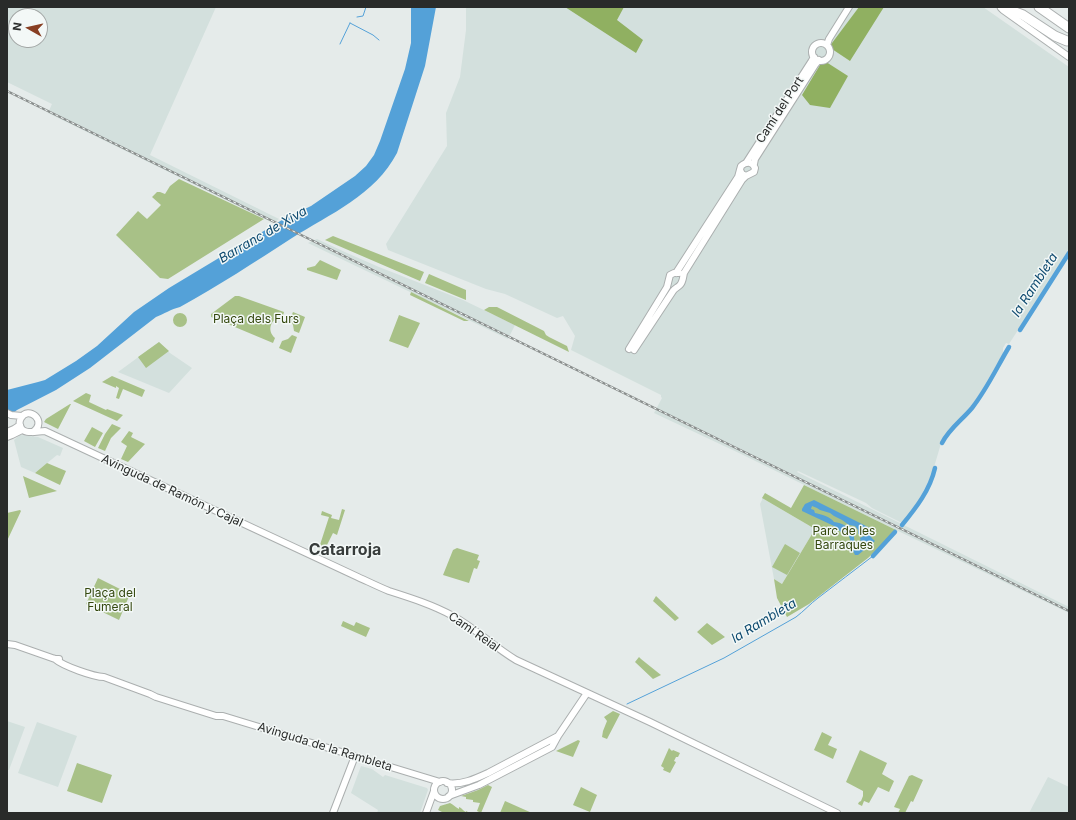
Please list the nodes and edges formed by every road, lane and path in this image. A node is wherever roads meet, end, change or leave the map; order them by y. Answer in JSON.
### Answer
{"nodes":[{"id":1,"x":848,"y":7,"type":"edge"},
{"id":2,"x":998,"y":7,"type":"edge"},
{"id":3,"x":1002,"y":7,"type":"edge"},
{"id":4,"x":1021,"y":7,"type":"edge"},
{"id":5,"x":1039,"y":7,"type":"edge"},
{"id":6,"x":1069,"y":28,"type":"edge"},
{"id":7,"x":1068,"y":42,"type":"edge"},
{"id":8,"x":825,"y":44,"type":"junction"},
{"id":9,"x":1069,"y":57,"type":"edge"},
{"id":10,"x":816,"y":59,"type":"junction"},
{"id":11,"x":746,"y":163,"type":"junction"},
{"id":12,"x":754,"y":164,"type":"junction"},
{"id":13,"x":740,"y":170,"type":"junction"},
{"id":14,"x":746,"y":176,"type":"junction"},
{"id":15,"x":676,"y":273,"type":"junction"},
{"id":16,"x":683,"y":278,"type":"junction"},
{"id":17,"x":669,"y":281,"type":"junction"},
{"id":18,"x":676,"y":287,"type":"junction"},
{"id":19,"x":11,"y":415,"type":"edge"},
{"id":20,"x":22,"y":416,"type":"junction"},
{"id":21,"x":38,"y":423,"type":"junction"},
{"id":22,"x":21,"y":426,"type":"junction"},
{"id":23,"x":14,"y":430,"type":"junction"},
{"id":24,"x":45,"y":431,"type":"junction"},
{"id":25,"x":7,"y":432,"type":"edge"},
{"id":26,"x":33,"y":432,"type":"junction"},
{"id":27,"x":7,"y":437,"type":"edge"},
{"id":28,"x":299,"y":550,"type":"joint"},
{"id":29,"x":7,"y":640,"type":"edge"},
{"id":30,"x":7,"y":644,"type":"edge"},
{"id":31,"x":15,"y":645,"type":"junction"},
{"id":32,"x":587,"y":693,"type":"junction"},
{"id":33,"x":559,"y":735,"type":"junction"},
{"id":34,"x":523,"y":754,"type":"junction"},
{"id":35,"x":355,"y":756,"type":"junction"},
{"id":36,"x":534,"y":756,"type":"junction"},
{"id":37,"x":428,"y":779,"type":"junction"},
{"id":38,"x":440,"y":782,"type":"junction"},
{"id":39,"x":447,"y":783,"type":"junction"},
{"id":40,"x":434,"y":789,"type":"junction"},
{"id":41,"x":449,"y":796,"type":"junction"},
{"id":42,"x":440,"y":799,"type":"junction"},
{"id":43,"x":430,"y":804,"type":"junction"},
{"id":44,"x":827,"y":811,"type":"edge"},
{"id":45,"x":333,"y":813,"type":"edge"},
{"id":46,"x":426,"y":813,"type":"edge"},
{"id":47,"x":430,"y":813,"type":"edge"},
{"id":48,"x":837,"y":813,"type":"edge"}],
"edges":[{"from":1,"to":8,"type":"street"},
{"from":2,"to":9,"type":"street"},
{"from":3,"to":7,"type":"highway"},
{"from":4,"to":7,"type":"highway"},
{"from":5,"to":6,"type":"highway"},
{"from":8,"to":10,"type":"street"},
{"from":8,"to":10,"type":"street"},
{"from":10,"to":11,"type":"street","name":"Camí del Port"},
{"from":10,"to":12,"type":"street","name":"Camí del Port"},
{"from":11,"to":12,"type":"street"},
{"from":11,"to":13,"type":"street"},
{"from":12,"to":14,"type":"street"},
{"from":13,"to":14,"type":"street"},
{"from":13,"to":15,"type":"street"},
{"from":14,"to":16,"type":"street"},
{"from":15,"to":16,"type":"street"},
{"from":15,"to":17,"type":"street"},
{"from":16,"to":18,"type":"street"},
{"from":17,"to":18,"type":"street"},
{"from":17,"to":18,"type":"street"},
{"from":19,"to":20,"type":"street"},
{"from":19,"to":22,"type":"street"},
{"from":19,"to":23,"type":"street"},
{"from":20,"to":21,"type":"street"},
{"from":20,"to":22,"type":"street"},
{"from":21,"to":24,"type":"street","name":"Avinguda de Ramón y Cajal"},
{"from":21,"to":26,"type":"street"},
{"from":22,"to":23,"type":"street"},
{"from":22,"to":26,"type":"street"},
{"from":22,"to":27,"type":"street"},
{"from":23,"to":25,"type":"street"},
{"from":24,"to":26,"type":"street","name":"Avinguda de Ramón y Cajal"},
{"from":24,"to":28,"type":"street","name":"Avinguda de Ramón y Cajal"},
{"from":28,"to":32,"type":"street","name":"Camí Reial"},
{"from":29,"to":31,"type":"street","name":"Avinguda de la Rambleta"},
{"from":30,"to":31,"type":"street","name":"Avinguda de la Rambleta"},
{"from":31,"to":35,"type":"street","name":"Avinguda de la Rambleta"},
{"from":32,"to":33,"type":"street"},
{"from":32,"to":44,"type":"street","name":"Camí Reial"},
{"from":33,"to":34,"type":"street"},
{"from":33,"to":36,"type":"street"},
{"from":34,"to":36,"type":"street"},
{"from":34,"to":39,"type":"street"},
{"from":35,"to":37,"type":"street","name":"Avinguda de la Rambleta"},
{"from":35,"to":45,"type":"street"},
{"from":36,"to":41,"type":"street"},
{"from":37,"to":38,"type":"street","name":"Avinguda de la Rambleta"},
{"from":37,"to":40,"type":"street"},
{"from":38,"to":39,"type":"street"},
{"from":38,"to":40,"type":"street"},
{"from":39,"to":41,"type":"street"},
{"from":40,"to":42,"type":"street"},
{"from":40,"to":43,"type":"street"},
{"from":41,"to":42,"type":"street"},
{"from":42,"to":43,"type":"street"},
{"from":42,"to":47,"type":"street"},
{"from":43,"to":46,"type":"street"},
{"from":44,"to":48,"type":"street","name":"Camí Reial"}]}
